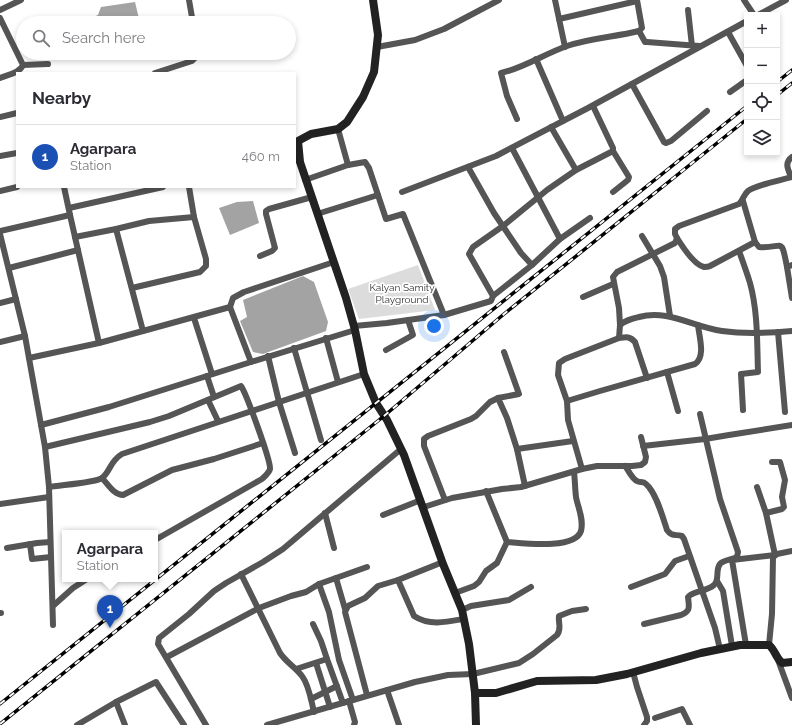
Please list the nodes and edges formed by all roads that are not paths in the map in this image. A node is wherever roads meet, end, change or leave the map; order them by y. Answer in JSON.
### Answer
{"nodes":[{"id":1,"x":21,"y":0,"type":"edge"},
{"id":2,"x":189,"y":0,"type":"edge"},
{"id":3,"x":373,"y":0,"type":"edge"},
{"id":4,"x":500,"y":0,"type":"edge"},
{"id":5,"x":555,"y":0,"type":"edge"},
{"id":6,"x":744,"y":0,"type":"edge"},
{"id":7,"x":786,"y":0,"type":"edge"},
{"id":8,"x":637,"y":1,"type":"edge"},
{"id":9,"x":0,"y":10,"type":"edge"},
{"id":10,"x":688,"y":10,"type":"dead end"},
{"id":11,"x":752,"y":12,"type":"edge"},
{"id":12,"x":764,"y":12,"type":"edge"},
{"id":13,"x":192,"y":16,"type":"edge"},
{"id":14,"x":0,"y":18,"type":"edge"},
{"id":15,"x":559,"y":19,"type":"junction"},
{"id":16,"x":744,"y":23,"type":"edge"},
{"id":17,"x":639,"y":31,"type":"junction"},
{"id":18,"x":728,"y":32,"type":"junction"},
{"id":19,"x":692,"y":46,"type":"junction"},
{"id":20,"x":700,"y":46,"type":"junction"},
{"id":21,"x":377,"y":47,"type":"junction"},
{"id":22,"x":565,"y":47,"type":"junction"},
{"id":23,"x":16,"y":52,"type":"edge"},
{"id":24,"x":20,"y":60,"type":"edge"},
{"id":25,"x":193,"y":60,"type":"edge"},
{"id":26,"x":536,"y":60,"type":"junction"},
{"id":27,"x":744,"y":61,"type":"edge"},
{"id":28,"x":48,"y":64,"type":"dead end"},
{"id":29,"x":22,"y":65,"type":"junction"},
{"id":30,"x":161,"y":72,"type":"edge"},
{"id":31,"x":0,"y":78,"type":"edge"},
{"id":32,"x":744,"y":82,"type":"edge"},
{"id":33,"x":632,"y":84,"type":"junction"},
{"id":34,"x":730,"y":92,"type":"dead end"},
{"id":35,"x":593,"y":106,"type":"junction"},
{"id":36,"x":707,"y":111,"type":"dead end"},
{"id":37,"x":16,"y":113,"type":"edge"},
{"id":38,"x":0,"y":117,"type":"edge"},
{"id":39,"x":517,"y":119,"type":"dead end"},
{"id":40,"x":563,"y":121,"type":"junction"},
{"id":41,"x":551,"y":128,"type":"junction"},
{"id":42,"x":338,"y":129,"type":"junction"},
{"id":43,"x":297,"y":142,"type":"edge"},
{"id":44,"x":512,"y":148,"type":"junction"},
{"id":45,"x":613,"y":151,"type":"junction"},
{"id":46,"x":16,"y":153,"type":"edge"},
{"id":47,"x":0,"y":156,"type":"edge"},
{"id":48,"x":792,"y":157,"type":"edge"},
{"id":49,"x":348,"y":165,"type":"junction"},
{"id":50,"x":468,"y":167,"type":"junction"},
{"id":51,"x":576,"y":170,"type":"junction"},
{"id":52,"x":791,"y":177,"type":"edge"},
{"id":53,"x":306,"y":180,"type":"junction"},
{"id":54,"x":16,"y":187,"type":"edge"},
{"id":55,"x":64,"y":188,"type":"edge"},
{"id":56,"x":159,"y":188,"type":"edge"},
{"id":57,"x":189,"y":188,"type":"edge"},
{"id":58,"x":0,"y":191,"type":"edge"},
{"id":59,"x":402,"y":192,"type":"dead end"},
{"id":60,"x":614,"y":192,"type":"dead end"},
{"id":61,"x":378,"y":195,"type":"junction"},
{"id":62,"x":312,"y":197,"type":"junction"},
{"id":63,"x":538,"y":197,"type":"junction"},
{"id":64,"x":743,"y":201,"type":"junction"},
{"id":65,"x":69,"y":208,"type":"junction"},
{"id":66,"x":317,"y":214,"type":"junction"},
{"id":67,"x":70,"y":215,"type":"junction"},
{"id":68,"x":194,"y":217,"type":"junction"},
{"id":69,"x":590,"y":218,"type":"dead end"},
{"id":70,"x":503,"y":226,"type":"junction"},
{"id":71,"x":116,"y":229,"type":"junction"},
{"id":72,"x":0,"y":231,"type":"edge"},
{"id":73,"x":0,"y":234,"type":"edge"},
{"id":74,"x":75,"y":236,"type":"junction"},
{"id":75,"x":642,"y":236,"type":"dead end"},
{"id":76,"x":677,"y":238,"type":"junction"},
{"id":77,"x":560,"y":239,"type":"junction"},
{"id":78,"x":755,"y":242,"type":"junction"},
{"id":79,"x":78,"y":250,"type":"junction"},
{"id":80,"x":739,"y":252,"type":"junction"},
{"id":81,"x":654,"y":254,"type":"junction"},
{"id":82,"x":2,"y":256,"type":"edge"},
{"id":83,"x":260,"y":256,"type":"dead end"},
{"id":84,"x":334,"y":262,"type":"junction"},
{"id":85,"x":532,"y":265,"type":"junction"},
{"id":86,"x":789,"y":266,"type":"edge"},
{"id":87,"x":8,"y":268,"type":"junction"},
{"id":88,"x":613,"y":284,"type":"junction"},
{"id":89,"x":132,"y":288,"type":"junction"},
{"id":90,"x":493,"y":296,"type":"junction"},
{"id":91,"x":583,"y":297,"type":"dead end"},
{"id":92,"x":792,"y":298,"type":"edge"},
{"id":93,"x":16,"y":299,"type":"junction"},
{"id":94,"x":0,"y":303,"type":"edge"},
{"id":95,"x":230,"y":307,"type":"junction"},
{"id":96,"x":444,"y":315,"type":"junction"},
{"id":97,"x":670,"y":316,"type":"junction"},
{"id":98,"x":194,"y":318,"type":"junction"},
{"id":99,"x":408,"y":320,"type":"junction"},
{"id":100,"x":620,"y":325,"type":"junction"},
{"id":101,"x":698,"y":325,"type":"junction"},
{"id":102,"x":355,"y":328,"type":"junction"},
{"id":103,"x":143,"y":331,"type":"junction"},
{"id":104,"x":792,"y":331,"type":"edge"},
{"id":105,"x":757,"y":332,"type":"junction"},
{"id":106,"x":778,"y":332,"type":"junction"},
{"id":107,"x":25,"y":336,"type":"junction"},
{"id":108,"x":326,"y":338,"type":"junction"},
{"id":109,"x":619,"y":338,"type":"junction"},
{"id":110,"x":0,"y":342,"type":"edge"},
{"id":111,"x":99,"y":343,"type":"junction"},
{"id":112,"x":294,"y":348,"type":"junction"},
{"id":113,"x":386,"y":350,"type":"dead end"},
{"id":114,"x":504,"y":352,"type":"dead end"},
{"id":115,"x":268,"y":356,"type":"junction"},
{"id":116,"x":29,"y":358,"type":"junction"},
{"id":117,"x":251,"y":362,"type":"junction"},
{"id":118,"x":667,"y":372,"type":"junction"},
{"id":119,"x":364,"y":374,"type":"junction"},
{"id":120,"x":210,"y":375,"type":"junction"},
{"id":121,"x":647,"y":378,"type":"junction"},
{"id":122,"x":338,"y":382,"type":"junction"},
{"id":123,"x":307,"y":394,"type":"junction"},
{"id":124,"x":211,"y":398,"type":"junction"},
{"id":125,"x":498,"y":398,"type":"junction"},
{"id":126,"x":567,"y":401,"type":"junction"},
{"id":127,"x":279,"y":402,"type":"junction"},
{"id":128,"x":742,"y":410,"type":"dead end"},
{"id":129,"x":251,"y":411,"type":"junction"},
{"id":130,"x":678,"y":411,"type":"dead end"},
{"id":131,"x":785,"y":412,"type":"dead end"},
{"id":132,"x":700,"y":414,"type":"dead end"},
{"id":133,"x":218,"y":422,"type":"junction"},
{"id":134,"x":41,"y":425,"type":"junction"},
{"id":135,"x":792,"y":425,"type":"edge"},
{"id":136,"x":641,"y":436,"type":"dead end"},
{"id":137,"x":705,"y":439,"type":"junction"},
{"id":138,"x":321,"y":440,"type":"dead end"},
{"id":139,"x":574,"y":441,"type":"junction"},
{"id":140,"x":263,"y":444,"type":"junction"},
{"id":141,"x":643,"y":446,"type":"junction"},
{"id":142,"x":45,"y":447,"type":"junction"},
{"id":143,"x":401,"y":449,"type":"junction"},
{"id":144,"x":518,"y":449,"type":"junction"},
{"id":145,"x":296,"y":453,"type":"dead end"},
{"id":146,"x":772,"y":462,"type":"dead end"},
{"id":147,"x":625,"y":466,"type":"junction"},
{"id":148,"x":582,"y":470,"type":"junction"},
{"id":149,"x":574,"y":472,"type":"junction"},
{"id":150,"x":102,"y":478,"type":"junction"},
{"id":151,"x":525,"y":486,"type":"junction"},
{"id":152,"x":49,"y":487,"type":"junction"},
{"id":153,"x":757,"y":487,"type":"dead end"},
{"id":154,"x":486,"y":492,"type":"junction"},
{"id":155,"x":49,"y":497,"type":"junction"},
{"id":156,"x":445,"y":500,"type":"junction"},
{"id":157,"x":422,"y":503,"type":"junction"},
{"id":158,"x":0,"y":504,"type":"edge"},
{"id":159,"x":325,"y":513,"type":"junction"},
{"id":160,"x":766,"y":513,"type":"junction"},
{"id":161,"x":383,"y":515,"type":"dead end"},
{"id":162,"x":158,"y":538,"type":"edge"},
{"id":163,"x":50,"y":542,"type":"junction"},
{"id":164,"x":507,"y":542,"type":"junction"},
{"id":165,"x":30,"y":544,"type":"junction"},
{"id":166,"x":7,"y":548,"type":"dead end"},
{"id":167,"x":334,"y":548,"type":"dead end"},
{"id":168,"x":792,"y":552,"type":"edge"},
{"id":169,"x":775,"y":555,"type":"junction"},
{"id":170,"x":690,"y":556,"type":"junction"},
{"id":171,"x":51,"y":557,"type":"junction"},
{"id":172,"x":732,"y":560,"type":"junction"},
{"id":173,"x":443,"y":562,"type":"junction"},
{"id":174,"x":367,"y":567,"type":"dead end"},
{"id":175,"x":241,"y":574,"type":"junction"},
{"id":176,"x":336,"y":578,"type":"junction"},
{"id":177,"x":398,"y":580,"type":"junction"},
{"id":178,"x":717,"y":581,"type":"junction"},
{"id":179,"x":82,"y":582,"type":"edge"},
{"id":180,"x":319,"y":584,"type":"junction"},
{"id":181,"x":531,"y":587,"type":"dead end"},
{"id":182,"x":631,"y":587,"type":"dead end"},
{"id":183,"x":702,"y":591,"type":"junction"},
{"id":184,"x":455,"y":592,"type":"junction"},
{"id":185,"x":54,"y":605,"type":"junction"},
{"id":186,"x":259,"y":608,"type":"junction"},
{"id":187,"x":345,"y":609,"type":"junction"},
{"id":188,"x":586,"y":609,"type":"dead end"},
{"id":189,"x":462,"y":610,"type":"junction"},
{"id":190,"x":463,"y":618,"type":"junction"},
{"id":191,"x":313,"y":624,"type":"dead end"},
{"id":192,"x":644,"y":624,"type":"dead end"},
{"id":193,"x":53,"y":625,"type":"dead end"},
{"id":194,"x":746,"y":645,"type":"junction"},
{"id":195,"x":769,"y":645,"type":"junction"},
{"id":196,"x":732,"y":646,"type":"junction"},
{"id":197,"x":720,"y":649,"type":"junction"},
{"id":198,"x":167,"y":657,"type":"junction"},
{"id":199,"x":327,"y":659,"type":"junction"},
{"id":200,"x":778,"y":660,"type":"junction"},
{"id":201,"x":792,"y":662,"type":"edge"},
{"id":202,"x":316,"y":663,"type":"junction"},
{"id":203,"x":296,"y":669,"type":"junction"},
{"id":204,"x":633,"y":672,"type":"junction"},
{"id":205,"x":473,"y":674,"type":"junction"},
{"id":206,"x":337,"y":686,"type":"junction"},
{"id":207,"x":387,"y":690,"type":"junction"},
{"id":208,"x":326,"y":692,"type":"junction"},
{"id":209,"x":475,"y":694,"type":"junction"},
{"id":210,"x":367,"y":695,"type":"junction"},
{"id":211,"x":792,"y":698,"type":"edge"},
{"id":212,"x":311,"y":699,"type":"junction"},
{"id":213,"x":348,"y":701,"type":"junction"},
{"id":214,"x":116,"y":702,"type":"junction"},
{"id":215,"x":330,"y":707,"type":"junction"},
{"id":216,"x":314,"y":712,"type":"junction"},
{"id":217,"x":655,"y":718,"type":"junction"},
{"id":218,"x":645,"y":723,"type":"edge"},
{"id":219,"x":77,"y":725,"type":"edge"},
{"id":220,"x":125,"y":725,"type":"edge"},
{"id":221,"x":184,"y":725,"type":"edge"},
{"id":222,"x":206,"y":725,"type":"edge"},
{"id":223,"x":268,"y":725,"type":"edge"},
{"id":224,"x":354,"y":725,"type":"edge"},
{"id":225,"x":399,"y":725,"type":"edge"},
{"id":226,"x":476,"y":725,"type":"edge"},
{"id":227,"x":657,"y":725,"type":"edge"},
{"id":228,"x":690,"y":725,"type":"edge"}],
"edges":[{"from":1,"to":9,"type":"street"},
{"from":2,"to":13,"type":"street"},
{"from":3,"to":21,"type":"street"},
{"from":4,"to":21,"type":"street"},
{"from":5,"to":15,"type":"street"},
{"from":6,"to":11,"type":"street"},
{"from":7,"to":12,"type":"street"},
{"from":8,"to":15,"type":"street"},
{"from":8,"to":17,"type":"street"},
{"from":10,"to":19,"type":"street"},
{"from":14,"to":23,"type":"street"},
{"from":15,"to":22,"type":"street"},
{"from":16,"to":18,"type":"street"},
{"from":17,"to":19,"type":"street"},
{"from":17,"to":22,"type":"street"},
{"from":18,"to":20,"type":"street"},
{"from":18,"to":27,"type":"street"},
{"from":19,"to":20,"type":"street"},
{"from":20,"to":33,"type":"street"},
{"from":21,"to":42,"type":"street"},
{"from":22,"to":26,"type":"street"},
{"from":24,"to":29,"type":"street"},
{"from":25,"to":30,"type":"street"},
{"from":26,"to":39,"type":"street"},
{"from":26,"to":40,"type":"street"},
{"from":28,"to":29,"type":"street"},
{"from":29,"to":31,"type":"street"},
{"from":32,"to":34,"type":"street"},
{"from":33,"to":35,"type":"street"},
{"from":33,"to":36,"type":"street"},
{"from":35,"to":40,"type":"street"},
{"from":35,"to":45,"type":"street"},
{"from":37,"to":38,"type":"street"},
{"from":40,"to":41,"type":"street"},
{"from":41,"to":44,"type":"street"},
{"from":41,"to":51,"type":"street"},
{"from":42,"to":43,"type":"street"},
{"from":42,"to":49,"type":"street"},
{"from":43,"to":53,"type":"street"},
{"from":44,"to":50,"type":"street"},
{"from":44,"to":63,"type":"street"},
{"from":45,"to":51,"type":"street"},
{"from":45,"to":60,"type":"street"},
{"from":46,"to":47,"type":"street"},
{"from":48,"to":52,"type":"street"},
{"from":49,"to":53,"type":"street"},
{"from":49,"to":61,"type":"street"},
{"from":50,"to":59,"type":"street"},
{"from":50,"to":70,"type":"street"},
{"from":51,"to":63,"type":"street"},
{"from":52,"to":64,"type":"street"},
{"from":53,"to":62,"type":"street"},
{"from":54,"to":58,"type":"street"},
{"from":55,"to":65,"type":"street"},
{"from":56,"to":65,"type":"street"},
{"from":57,"to":68,"type":"street"},
{"from":61,"to":66,"type":"street"},
{"from":61,"to":96,"type":"street"},
{"from":62,"to":66,"type":"street"},
{"from":62,"to":83,"type":"street"},
{"from":63,"to":70,"type":"street"},
{"from":63,"to":77,"type":"street"},
{"from":64,"to":76,"type":"street"},
{"from":64,"to":78,"type":"street"},
{"from":65,"to":67,"type":"street"},
{"from":66,"to":84,"type":"street"},
{"from":67,"to":72,"type":"street"},
{"from":67,"to":74,"type":"street"},
{"from":68,"to":71,"type":"street"},
{"from":68,"to":89,"type":"street"},
{"from":69,"to":77,"type":"street"},
{"from":70,"to":85,"type":"street"},
{"from":70,"to":90,"type":"street"},
{"from":71,"to":74,"type":"street"},
{"from":71,"to":89,"type":"street"},
{"from":73,"to":82,"type":"street"},
{"from":74,"to":79,"type":"street"},
{"from":75,"to":81,"type":"street"},
{"from":76,"to":80,"type":"street"},
{"from":76,"to":81,"type":"street"},
{"from":77,"to":85,"type":"street"},
{"from":78,"to":80,"type":"street"},
{"from":78,"to":86,"type":"street"},
{"from":79,"to":87,"type":"street"},
{"from":79,"to":111,"type":"street"},
{"from":80,"to":105,"type":"street"},
{"from":81,"to":88,"type":"street"},
{"from":81,"to":97,"type":"street"},
{"from":82,"to":87,"type":"street"},
{"from":84,"to":95,"type":"street"},
{"from":84,"to":102,"type":"street"},
{"from":85,"to":90,"type":"street"},
{"from":86,"to":92,"type":"street"},
{"from":87,"to":93,"type":"street"},
{"from":88,"to":91,"type":"street"},
{"from":88,"to":100,"type":"street"},
{"from":89,"to":103,"type":"street"},
{"from":90,"to":96,"type":"street"},
{"from":93,"to":94,"type":"street"},
{"from":93,"to":107,"type":"street"},
{"from":95,"to":98,"type":"street"},
{"from":95,"to":117,"type":"street"},
{"from":96,"to":99,"type":"street"},
{"from":97,"to":100,"type":"street"},
{"from":97,"to":101,"type":"street"},
{"from":98,"to":103,"type":"street"},
{"from":98,"to":120,"type":"street"},
{"from":99,"to":102,"type":"street"},
{"from":99,"to":113,"type":"street"},
{"from":100,"to":109,"type":"street"},
{"from":101,"to":105,"type":"street"},
{"from":101,"to":118,"type":"street"},
{"from":102,"to":108,"type":"street"},
{"from":102,"to":119,"type":"street"},
{"from":103,"to":111,"type":"street"},
{"from":104,"to":106,"type":"street"},
{"from":105,"to":106,"type":"street"},
{"from":105,"to":128,"type":"street"},
{"from":106,"to":131,"type":"street"},
{"from":107,"to":110,"type":"street"},
{"from":107,"to":116,"type":"street"},
{"from":108,"to":112,"type":"street"},
{"from":108,"to":122,"type":"street"},
{"from":109,"to":121,"type":"street"},
{"from":109,"to":126,"type":"street"},
{"from":111,"to":116,"type":"street"},
{"from":112,"to":115,"type":"street"},
{"from":112,"to":123,"type":"street"},
{"from":114,"to":125,"type":"street"},
{"from":115,"to":117,"type":"street"},
{"from":115,"to":127,"type":"street"},
{"from":116,"to":134,"type":"street"},
{"from":117,"to":120,"type":"street"},
{"from":118,"to":121,"type":"street"},
{"from":118,"to":130,"type":"street"},
{"from":119,"to":122,"type":"street"},
{"from":119,"to":143,"type":"street"},
{"from":120,"to":124,"type":"street"},
{"from":120,"to":134,"type":"street"},
{"from":121,"to":126,"type":"street"},
{"from":122,"to":123,"type":"street"},
{"from":123,"to":127,"type":"street"},
{"from":123,"to":138,"type":"street"},
{"from":124,"to":129,"type":"street"},
{"from":124,"to":133,"type":"street"},
{"from":124,"to":142,"type":"street"},
{"from":125,"to":144,"type":"street"},
{"from":125,"to":156,"type":"street"},
{"from":126,"to":139,"type":"street"},
{"from":127,"to":129,"type":"street"},
{"from":127,"to":145,"type":"street"},
{"from":129,"to":133,"type":"street"},
{"from":129,"to":140,"type":"street"},
{"from":132,"to":137,"type":"street"},
{"from":133,"to":150,"type":"street"},
{"from":134,"to":142,"type":"street"},
{"from":135,"to":137,"type":"street"},
{"from":136,"to":141,"type":"street"},
{"from":137,"to":141,"type":"street"},
{"from":137,"to":172,"type":"street"},
{"from":139,"to":144,"type":"street"},
{"from":139,"to":148,"type":"street"},
{"from":140,"to":150,"type":"street"},
{"from":140,"to":162,"type":"street"},
{"from":141,"to":147,"type":"street"},
{"from":142,"to":152,"type":"street"},
{"from":143,"to":157,"type":"street"},
{"from":143,"to":159,"type":"street"},
{"from":144,"to":151,"type":"street"},
{"from":146,"to":160,"type":"street"},
{"from":147,"to":148,"type":"street"},
{"from":147,"to":170,"type":"street"},
{"from":148,"to":149,"type":"street"},
{"from":149,"to":151,"type":"street"},
{"from":149,"to":164,"type":"street"},
{"from":150,"to":152,"type":"street"},
{"from":151,"to":154,"type":"street"},
{"from":152,"to":155,"type":"street"},
{"from":153,"to":160,"type":"street"},
{"from":154,"to":156,"type":"street"},
{"from":154,"to":164,"type":"street"},
{"from":155,"to":158,"type":"street"},
{"from":155,"to":163,"type":"street"},
{"from":156,"to":157,"type":"street"},
{"from":157,"to":161,"type":"street"},
{"from":157,"to":173,"type":"street"},
{"from":159,"to":167,"type":"street"},
{"from":159,"to":175,"type":"street"},
{"from":160,"to":169,"type":"street"},
{"from":163,"to":165,"type":"street"},
{"from":163,"to":171,"type":"street"},
{"from":164,"to":184,"type":"street"},
{"from":165,"to":166,"type":"street"},
{"from":165,"to":171,"type":"street"},
{"from":168,"to":169,"type":"street"},
{"from":169,"to":172,"type":"street"},
{"from":169,"to":195,"type":"street"},
{"from":170,"to":182,"type":"street"},
{"from":170,"to":183,"type":"street"},
{"from":171,"to":185,"type":"street"},
{"from":172,"to":178,"type":"street"},
{"from":172,"to":194,"type":"street"},
{"from":173,"to":177,"type":"street"},
{"from":173,"to":184,"type":"street"},
{"from":174,"to":176,"type":"street"},
{"from":175,"to":186,"type":"street"},
{"from":175,"to":198,"type":"street"},
{"from":176,"to":180,"type":"street"},
{"from":176,"to":187,"type":"street"},
{"from":177,"to":187,"type":"street"},
{"from":177,"to":190,"type":"street"},
{"from":178,"to":183,"type":"street"},
{"from":178,"to":196,"type":"street"},
{"from":179,"to":185,"type":"street"},
{"from":180,"to":186,"type":"street"},
{"from":180,"to":213,"type":"street"},
{"from":181,"to":189,"type":"street"},
{"from":183,"to":192,"type":"street"},
{"from":183,"to":197,"type":"street"},
{"from":184,"to":189,"type":"street"},
{"from":185,"to":193,"type":"street"},
{"from":186,"to":198,"type":"street"},
{"from":186,"to":203,"type":"street"},
{"from":187,"to":210,"type":"street"},
{"from":188,"to":205,"type":"street"},
{"from":189,"to":190,"type":"street"},
{"from":190,"to":205,"type":"street"},
{"from":191,"to":199,"type":"street"},
{"from":194,"to":195,"type":"street"},
{"from":194,"to":196,"type":"street"},
{"from":195,"to":200,"type":"street"},
{"from":196,"to":197,"type":"street"},
{"from":197,"to":204,"type":"street"},
{"from":198,"to":222,"type":"street"},
{"from":199,"to":202,"type":"street"},
{"from":199,"to":206,"type":"street"},
{"from":200,"to":201,"type":"street"},
{"from":200,"to":211,"type":"street"},
{"from":202,"to":203,"type":"street"},
{"from":202,"to":208,"type":"street"},
{"from":203,"to":212,"type":"street"},
{"from":204,"to":209,"type":"street"},
{"from":204,"to":218,"type":"street"},
{"from":205,"to":207,"type":"street"},
{"from":205,"to":209,"type":"street"},
{"from":206,"to":208,"type":"street"},
{"from":206,"to":213,"type":"street"},
{"from":207,"to":210,"type":"street"},
{"from":207,"to":225,"type":"street"},
{"from":208,"to":212,"type":"street"},
{"from":208,"to":215,"type":"street"},
{"from":209,"to":226,"type":"street"},
{"from":210,"to":213,"type":"street"},
{"from":212,"to":216,"type":"street"},
{"from":213,"to":215,"type":"street"},
{"from":213,"to":224,"type":"street"},
{"from":214,"to":219,"type":"street"},
{"from":214,"to":220,"type":"street"},
{"from":214,"to":221,"type":"street"},
{"from":215,"to":216,"type":"street"},
{"from":216,"to":223,"type":"street"},
{"from":217,"to":218,"type":"street"},
{"from":217,"to":227,"type":"street"},
{"from":217,"to":228,"type":"street"}]}
